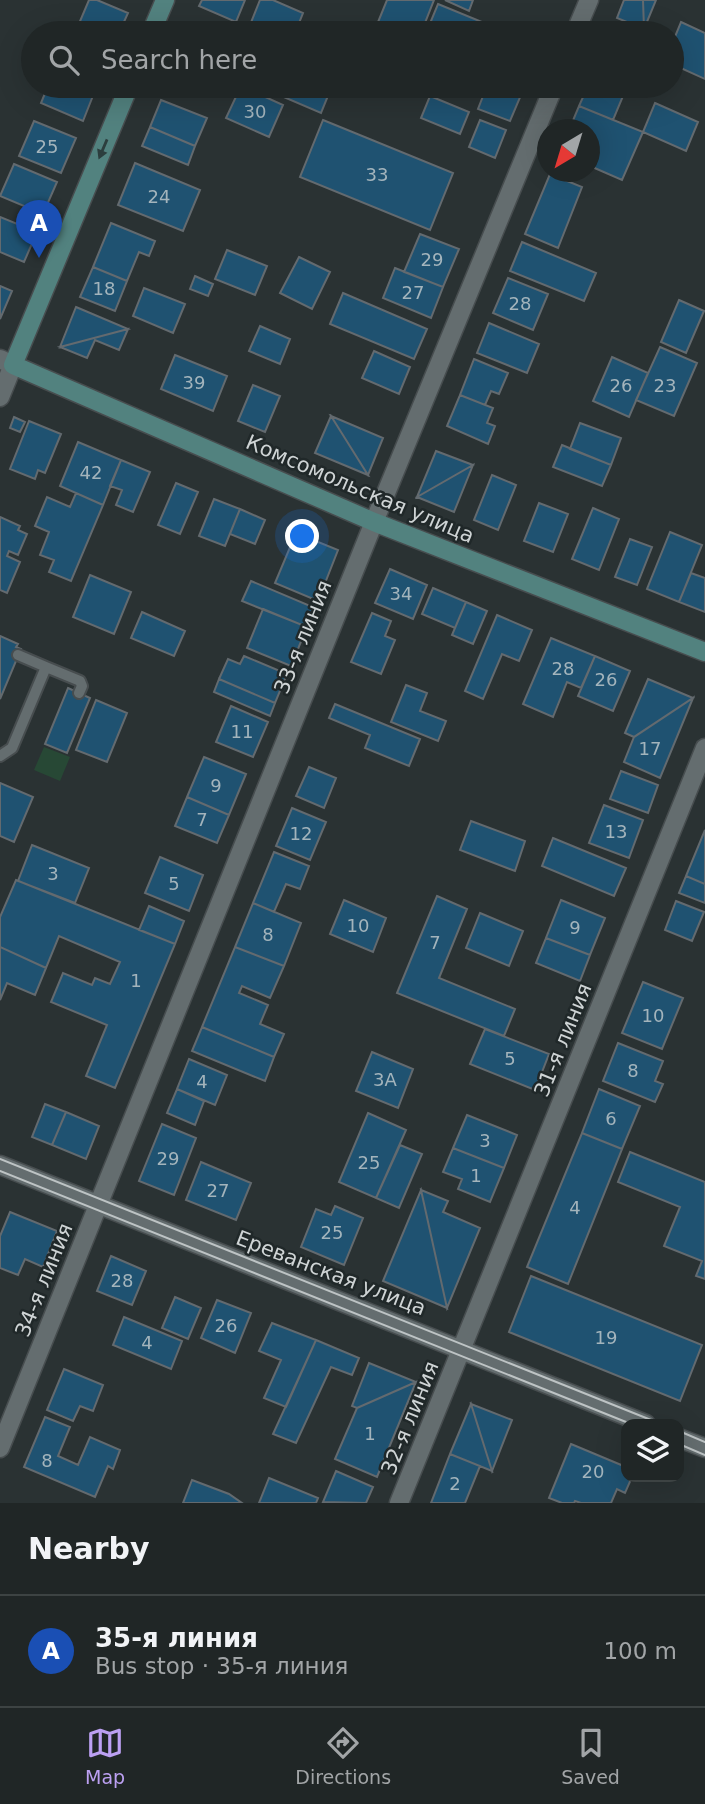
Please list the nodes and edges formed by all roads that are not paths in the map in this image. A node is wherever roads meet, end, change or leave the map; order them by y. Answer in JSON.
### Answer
{"nodes":[{"id":1,"x":164,"y":0,"type":"edge"},
{"id":2,"x":589,"y":0,"type":"edge"},
{"id":3,"x":156,"y":21,"type":"edge"},
{"id":4,"x":580,"y":21,"type":"edge"},
{"id":5,"x":124,"y":98,"type":"edge"},
{"id":6,"x":549,"y":98,"type":"edge"},
{"id":7,"x":6,"y":362,"type":"edge"},
{"id":8,"x":0,"y":397,"type":"edge"},
{"id":9,"x":374,"y":522,"type":"junction"},
{"id":10,"x":705,"y":652,"type":"edge"},
{"id":11,"x":18,"y":655,"type":"dead end"},
{"id":12,"x":46,"y":667,"type":"junction"},
{"id":13,"x":79,"y":693,"type":"dead end"},
{"id":14,"x":705,"y":748,"type":"edge"},
{"id":15,"x":0,"y":757,"type":"edge"},
{"id":16,"x":0,"y":1165,"type":"edge"},
{"id":17,"x":99,"y":1207,"type":"junction"},
{"id":18,"x":463,"y":1350,"type":"junction"},
{"id":19,"x":634,"y":1419,"type":"edge"},
{"id":20,"x":684,"y":1440,"type":"edge"},
{"id":21,"x":0,"y":1448,"type":"edge"},
{"id":22,"x":705,"y":1448,"type":"edge"},
{"id":23,"x":400,"y":1503,"type":"edge"}],
"edges":[{"from":1,"to":3,"type":"street"},
{"from":2,"to":4,"type":"street"},
{"from":5,"to":7,"type":"street","one_way":true},
{"from":6,"to":9,"type":"street","name":"33-я линия"},
{"from":7,"to":8,"type":"street"},
{"from":7,"to":9,"type":"street","name":"Комсомольская улица"},
{"from":9,"to":10,"type":"street","name":"Комсомольская улица"},
{"from":9,"to":17,"type":"street","name":"33-я линия"},
{"from":11,"to":12,"type":"lane"},
{"from":12,"to":13,"type":"lane"},
{"from":12,"to":15,"type":"lane"},
{"from":14,"to":18,"type":"street","name":"31-я линия"},
{"from":16,"to":17,"type":"street","name":"Ереванская улица"},
{"from":17,"to":18,"type":"street","name":"Ереванская улица"},
{"from":17,"to":21,"type":"street","name":"34-я линия"},
{"from":18,"to":19,"type":"street","name":"Ереванская улица"},
{"from":18,"to":23,"type":"street","name":"32-я линия"},
{"from":20,"to":22,"type":"street"}]}
